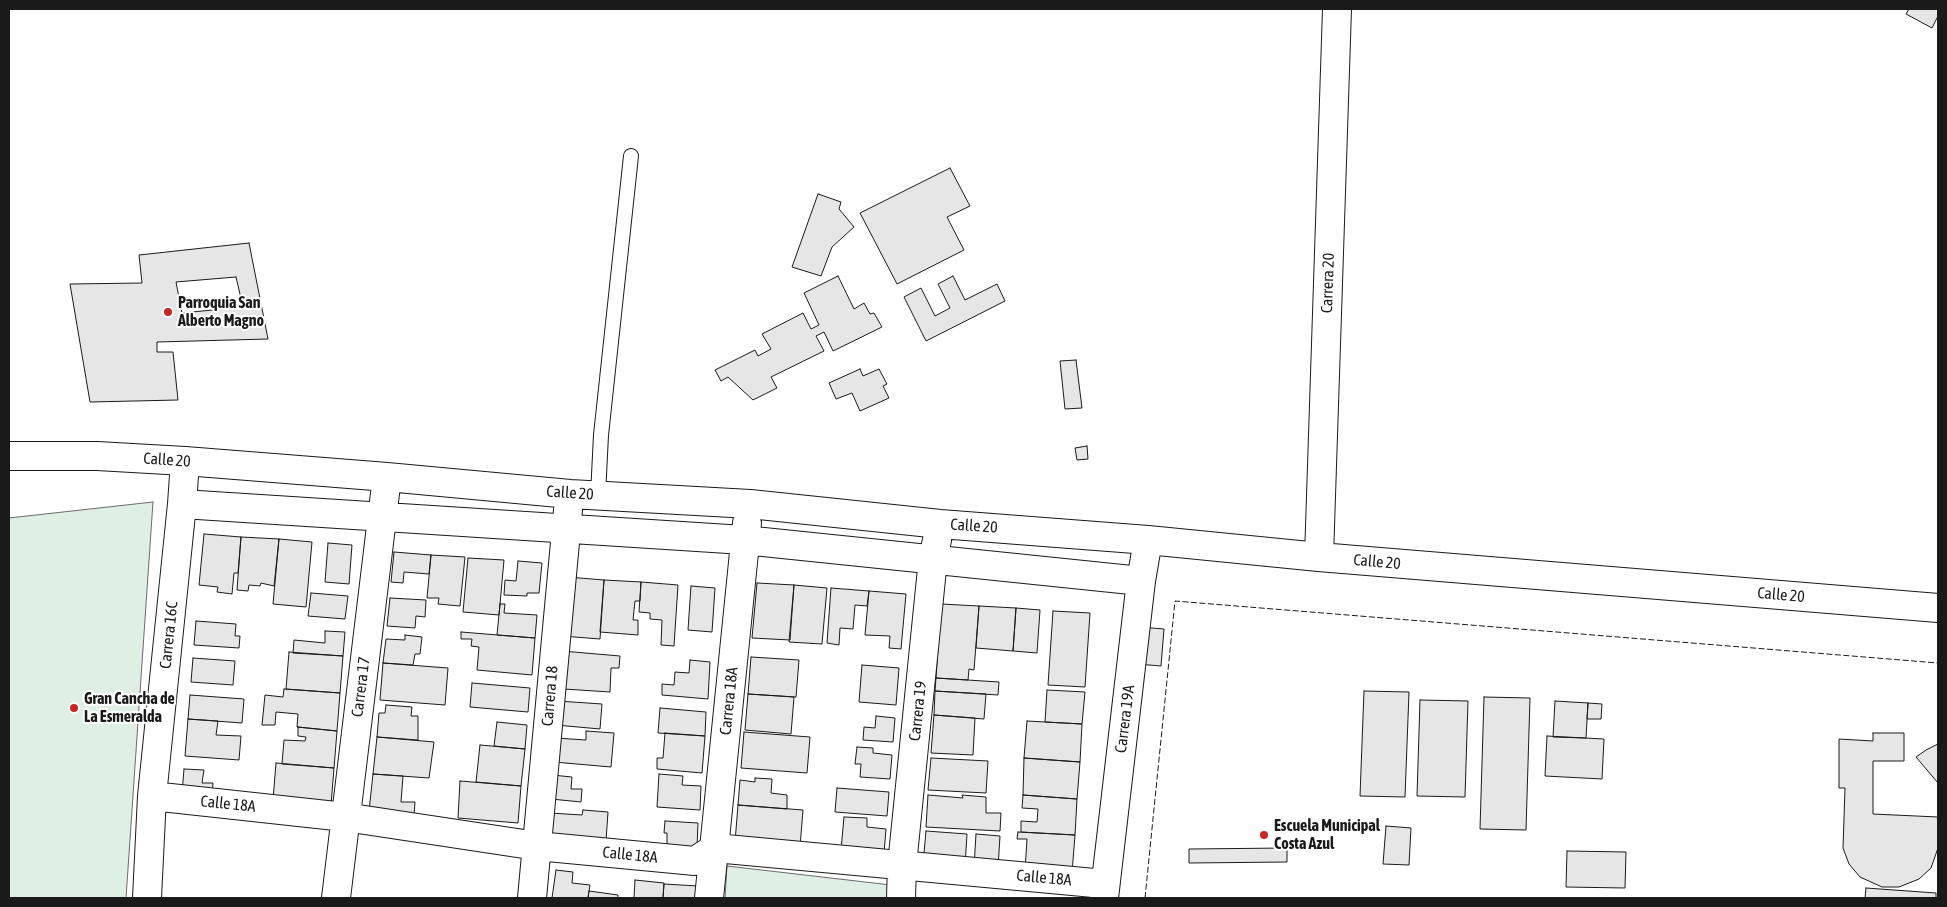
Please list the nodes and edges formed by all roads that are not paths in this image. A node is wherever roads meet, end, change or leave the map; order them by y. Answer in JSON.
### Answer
{"nodes":[{"id":1,"x":1336,"y":9,"type":"edge"},
{"id":2,"x":632,"y":156,"type":"dead end"},
{"id":3,"x":9,"y":456,"type":"edge"},
{"id":4,"x":185,"y":461,"type":"junction"},
{"id":5,"x":387,"y":476,"type":"junction"},
{"id":6,"x":570,"y":494,"type":"junction"},
{"id":7,"x":598,"y":495,"type":"junction"},
{"id":8,"x":182,"y":504,"type":"junction"},
{"id":9,"x":750,"y":504,"type":"junction"},
{"id":10,"x":383,"y":518,"type":"junction"},
{"id":11,"x":940,"y":524,"type":"junction"},
{"id":12,"x":565,"y":528,"type":"junction"},
{"id":13,"x":744,"y":540,"type":"junction"},
{"id":14,"x":1148,"y":540,"type":"junction"},
{"id":15,"x":1319,"y":558,"type":"junction"},
{"id":16,"x":933,"y":559,"type":"junction"},
{"id":17,"x":1141,"y":581,"type":"junction"},
{"id":18,"x":1938,"y":608,"type":"edge"},
{"id":19,"x":152,"y":796,"type":"junction"},
{"id":20,"x":345,"y":817,"type":"junction"},
{"id":21,"x":537,"y":846,"type":"junction"},
{"id":22,"x":715,"y":848,"type":"junction"},
{"id":23,"x":902,"y":865,"type":"junction"},
{"id":24,"x":1105,"y":891,"type":"edge"},
{"id":25,"x":147,"y":898,"type":"edge"},
{"id":26,"x":336,"y":898,"type":"edge"},
{"id":27,"x":532,"y":898,"type":"edge"},
{"id":28,"x":709,"y":898,"type":"edge"},
{"id":29,"x":901,"y":898,"type":"edge"}],
"edges":[{"from":1,"to":15,"type":"street","name":"Carrera 20"},
{"from":2,"to":7,"type":"lane"},
{"from":3,"to":4,"type":"street","name":"Calle 20"},
{"from":4,"to":5,"type":"street","name":"Calle 20"},
{"from":4,"to":8,"type":"street","name":"Carrera 16C"},
{"from":5,"to":6,"type":"street","name":"Calle 20"},
{"from":5,"to":10,"type":"street","name":"Carrera 17"},
{"from":6,"to":7,"type":"street","name":"Calle 20"},
{"from":6,"to":12,"type":"street","name":"Carrera 18"},
{"from":7,"to":9,"type":"street","name":"Calle 20"},
{"from":8,"to":10,"type":"street"},
{"from":8,"to":19,"type":"street","name":"Carrera 16C"},
{"from":9,"to":11,"type":"street","name":"Calle 20"},
{"from":9,"to":13,"type":"street","name":"Carrera 18A"},
{"from":10,"to":12,"type":"street"},
{"from":10,"to":20,"type":"street","name":"Carrera 17"},
{"from":11,"to":14,"type":"street","name":"Calle 20"},
{"from":11,"to":16,"type":"street","name":"Carrera 19"},
{"from":12,"to":13,"type":"street"},
{"from":12,"to":21,"type":"street","name":"Carrera 18"},
{"from":13,"to":16,"type":"street"},
{"from":13,"to":22,"type":"street","name":"Carrera 18A"},
{"from":14,"to":15,"type":"street","name":"Calle 20"},
{"from":14,"to":17,"type":"street","name":"Carrera 19A"},
{"from":15,"to":18,"type":"street","name":"Calle 20"},
{"from":16,"to":17,"type":"street"},
{"from":16,"to":23,"type":"street","name":"Carrera 19"},
{"from":17,"to":24,"type":"street","name":"Carrera 19A"},
{"from":19,"to":20,"type":"street","name":"Calle 18A"},
{"from":19,"to":25,"type":"street","name":"Carrera 16C"},
{"from":20,"to":21,"type":"street","name":"Calle 18A"},
{"from":20,"to":26,"type":"street","name":"Carrera 17"},
{"from":21,"to":22,"type":"street","name":"Calle 18A"},
{"from":21,"to":27,"type":"street","name":"Carrera 18"},
{"from":22,"to":23,"type":"street","name":"Calle 18A"},
{"from":22,"to":28,"type":"street","name":"Carrera 18A"},
{"from":23,"to":24,"type":"street","name":"Calle 18A"},
{"from":23,"to":29,"type":"street","name":"Carrera 19"}]}
